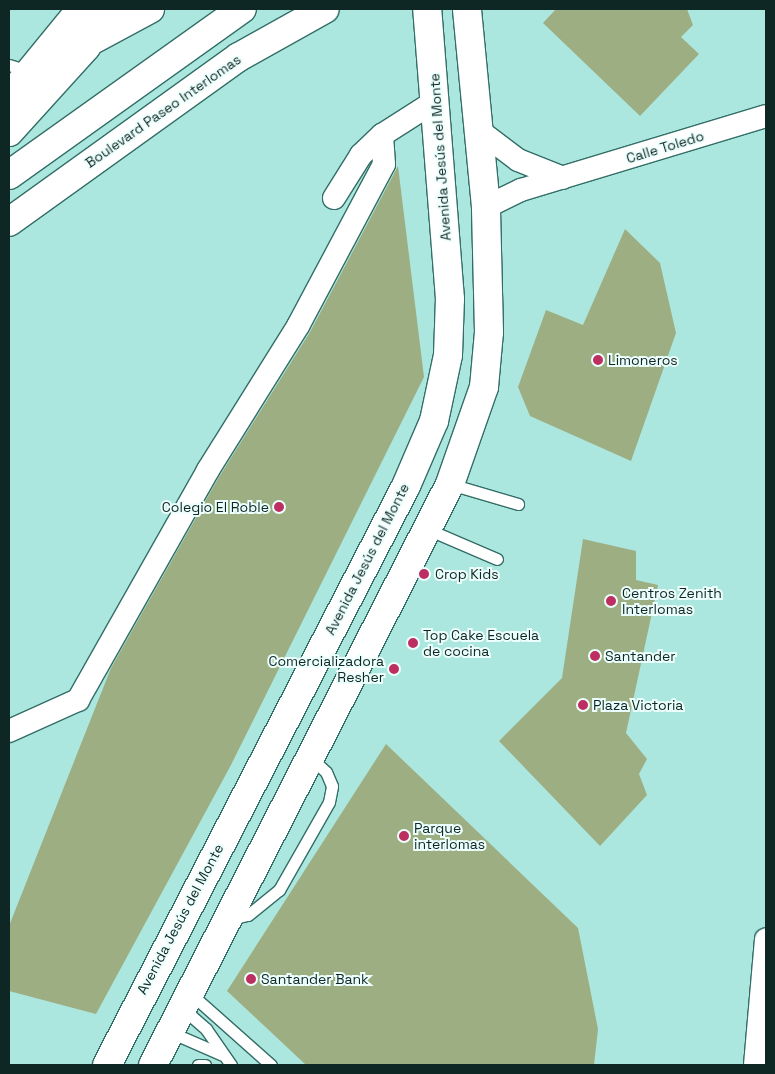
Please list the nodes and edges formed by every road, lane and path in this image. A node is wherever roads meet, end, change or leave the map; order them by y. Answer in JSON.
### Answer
{"nodes":[{"id":1,"x":150,"y":9,"type":"edge"},
{"id":2,"x":242,"y":9,"type":"edge"},
{"id":3,"x":325,"y":9,"type":"edge"},
{"id":4,"x":427,"y":9,"type":"edge"},
{"id":5,"x":467,"y":9,"type":"edge"},
{"id":6,"x":104,"y":11,"type":"edge"},
{"id":7,"x":86,"y":47,"type":"junction"},
{"id":8,"x":21,"y":69,"type":"edge"},
{"id":9,"x":437,"y":91,"type":"junction"},
{"id":10,"x":9,"y":97,"type":"edge"},
{"id":11,"x":766,"y":116,"type":"edge"},
{"id":12,"x":9,"y":132,"type":"edge"},
{"id":13,"x":481,"y":132,"type":"junction"},
{"id":14,"x":382,"y":135,"type":"junction"},
{"id":15,"x":9,"y":175,"type":"edge"},
{"id":16,"x":563,"y":178,"type":"junction"},
{"id":17,"x":334,"y":198,"type":"dead end"},
{"id":18,"x":486,"y":207,"type":"junction"},
{"id":19,"x":9,"y":222,"type":"edge"},
{"id":20,"x":450,"y":484,"type":"junction"},
{"id":21,"x":518,"y":504,"type":"dead end"},
{"id":22,"x":427,"y":530,"type":"junction"},
{"id":23,"x":497,"y":559,"type":"dead end"},
{"id":24,"x":356,"y":582,"type":"junction"},
{"id":25,"x":393,"y":597,"type":"junction"},
{"id":26,"x":9,"y":731,"type":"edge"},
{"id":27,"x":311,"y":758,"type":"junction"},
{"id":28,"x":229,"y":919,"type":"junction"},
{"id":29,"x":766,"y":939,"type":"edge"},
{"id":30,"x":186,"y":1001,"type":"junction"},
{"id":31,"x":170,"y":1032,"type":"junction"},
{"id":32,"x":223,"y":1055,"type":"junction"},
{"id":33,"x":107,"y":1065,"type":"edge"},
{"id":34,"x":153,"y":1065,"type":"edge"},
{"id":35,"x":198,"y":1065,"type":"edge"},
{"id":36,"x":205,"y":1065,"type":"edge"},
{"id":37,"x":231,"y":1065,"type":"edge"},
{"id":38,"x":271,"y":1065,"type":"edge"},
{"id":39,"x":755,"y":1065,"type":"edge"}],
"edges":[{"from":1,"to":7,"type":"main road"},
{"from":2,"to":15,"type":"main road"},
{"from":3,"to":19,"type":"main road","name":"Boulevard Paseo Interlomas"},
{"from":4,"to":9,"type":"main road","name":"Avenida Jesús del Monte"},
{"from":5,"to":13,"type":"main road"},
{"from":6,"to":7,"type":"main road"},
{"from":6,"to":8,"type":"main road"},
{"from":7,"to":8,"type":"main road"},
{"from":7,"to":12,"type":"main road"},
{"from":8,"to":10,"type":"main road"},
{"from":9,"to":14,"type":"street"},
{"from":9,"to":24,"type":"main road","name":"Avenida Jesús del Monte"},
{"from":11,"to":16,"type":"street","name":"Calle Toledo"},
{"from":13,"to":16,"type":"street"},
{"from":13,"to":18,"type":"main road"},
{"from":14,"to":17,"type":"street"},
{"from":14,"to":26,"type":"street"},
{"from":16,"to":18,"type":"street","name":"Calle Toledo"},
{"from":18,"to":20,"type":"main road"},
{"from":20,"to":21,"type":"lane"},
{"from":20,"to":22,"type":"main road"},
{"from":22,"to":23,"type":"lane"},
{"from":22,"to":25,"type":"main road"},
{"from":24,"to":25,"type":"main road"},
{"from":24,"to":33,"type":"main road","name":"Avenida Jesús del Monte"},
{"from":25,"to":27,"type":"main road"},
{"from":27,"to":28,"type":"main road"},
{"from":27,"to":28,"type":"lane"},
{"from":28,"to":30,"type":"main road"},
{"from":29,"to":39,"type":"street"},
{"from":30,"to":31,"type":"main road"},
{"from":30,"to":32,"type":"lane"},
{"from":30,"to":38,"type":"lane"},
{"from":31,"to":32,"type":"lane"},
{"from":31,"to":34,"type":"main road"},
{"from":32,"to":37,"type":"lane"},
{"from":35,"to":36,"type":"lane"}]}
